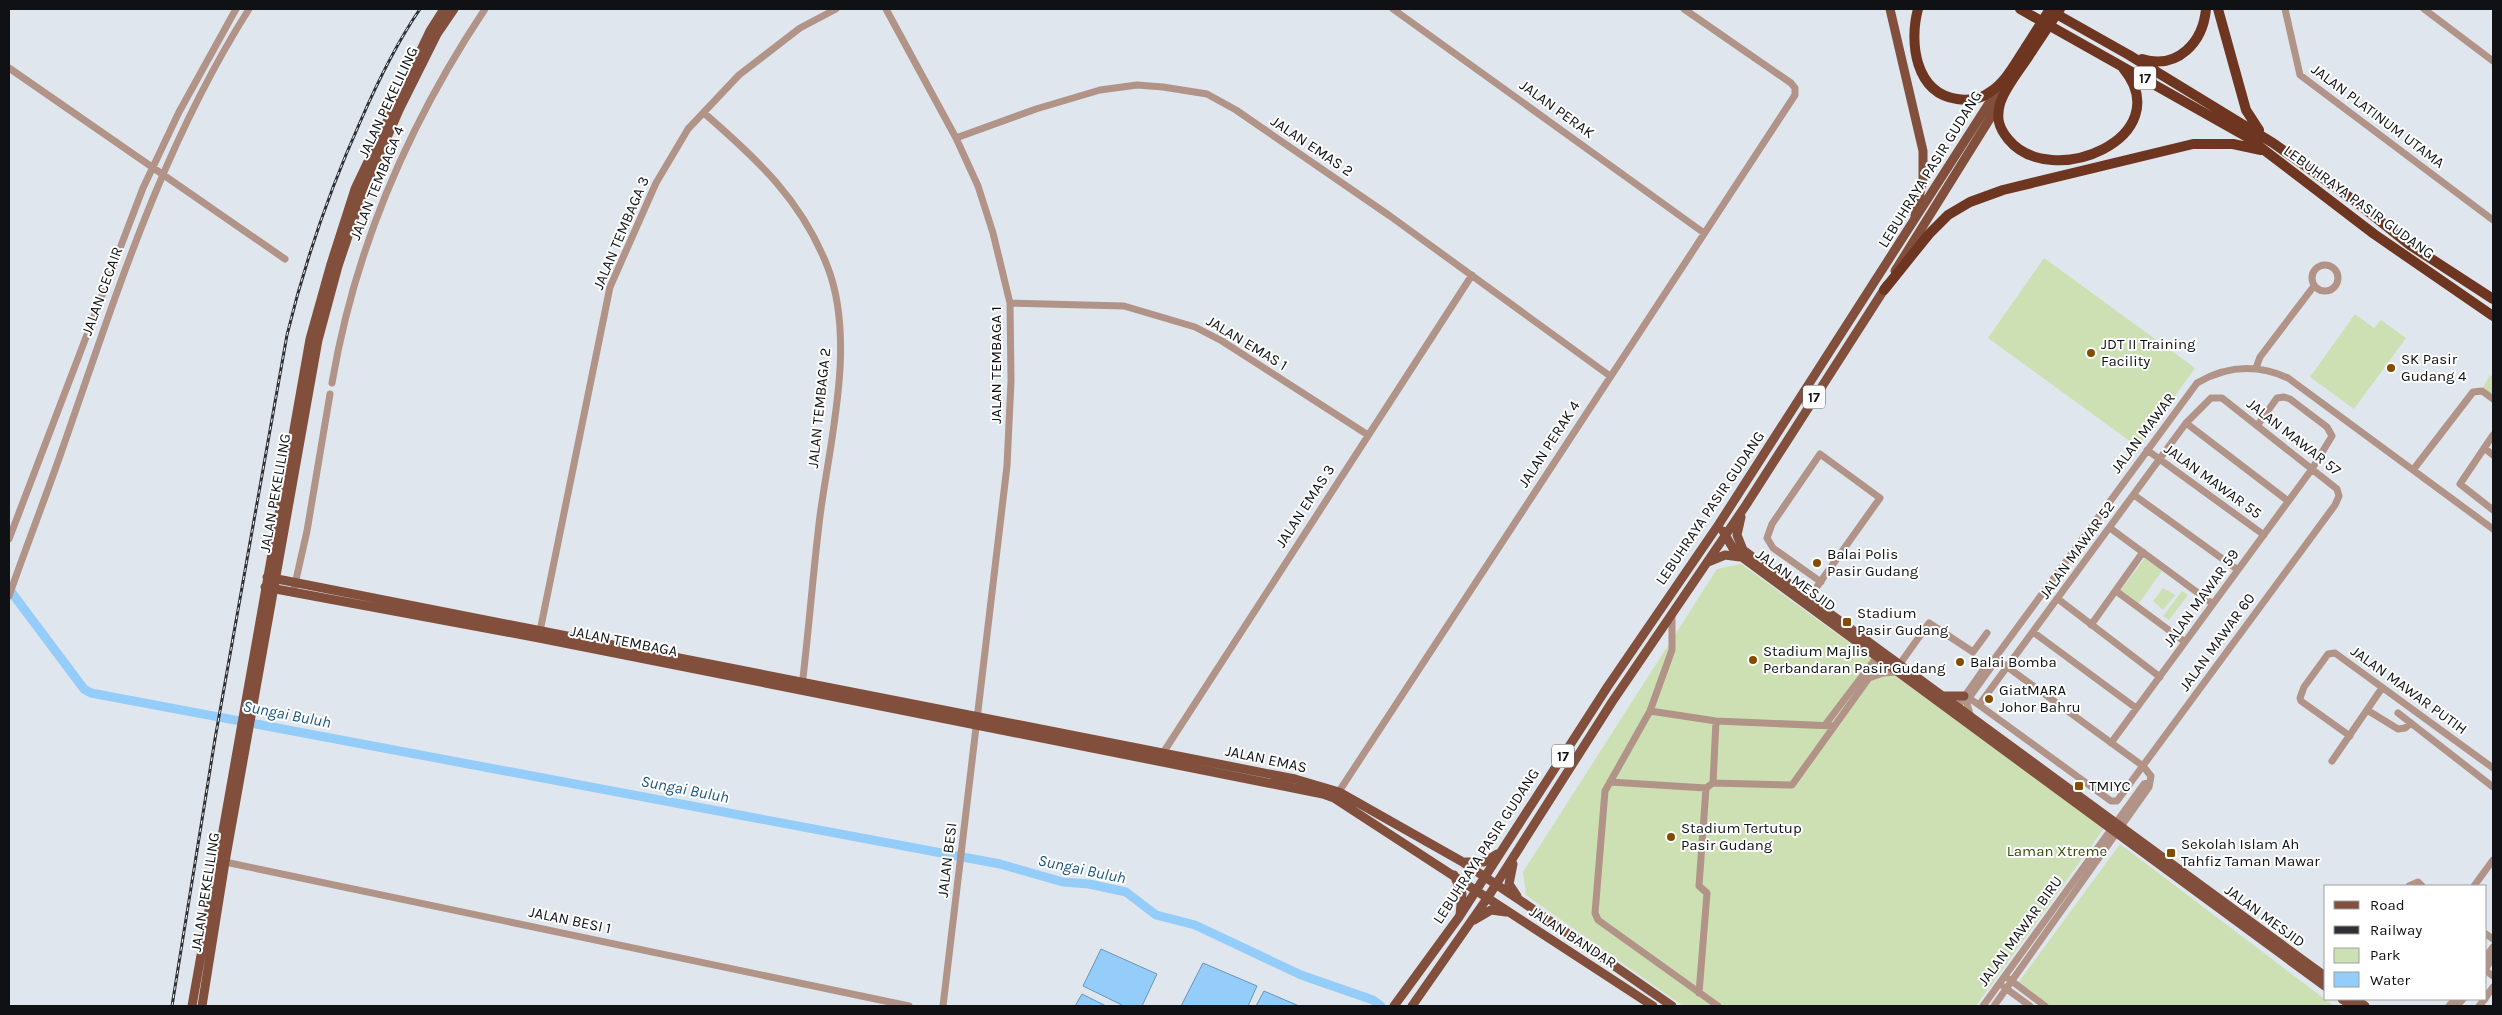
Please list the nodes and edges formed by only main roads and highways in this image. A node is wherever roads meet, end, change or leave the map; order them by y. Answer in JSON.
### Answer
{"nodes":[{"id":1,"x":444,"y":9,"type":"edge"},
{"id":2,"x":454,"y":9,"type":"edge"},
{"id":3,"x":1890,"y":9,"type":"edge"},
{"id":4,"x":1918,"y":9,"type":"edge"},
{"id":5,"x":2020,"y":9,"type":"edge"},
{"id":6,"x":2046,"y":9,"type":"edge"},
{"id":7,"x":2050,"y":9,"type":"edge"},
{"id":8,"x":2060,"y":9,"type":"edge"},
{"id":9,"x":2206,"y":9,"type":"edge"},
{"id":10,"x":2218,"y":9,"type":"edge"},
{"id":11,"x":2029,"y":49,"type":"junction"},
{"id":12,"x":2129,"y":55,"type":"junction"},
{"id":13,"x":2120,"y":64,"type":"junction"},
{"id":14,"x":2002,"y":83,"type":"junction"},
{"id":15,"x":2000,"y":102,"type":"junction"},
{"id":16,"x":2273,"y":143,"type":"junction"},
{"id":17,"x":2266,"y":152,"type":"junction"},
{"id":18,"x":1913,"y":224,"type":"junction"},
{"id":19,"x":1884,"y":290,"type":"junction"},
{"id":20,"x":2493,"y":299,"type":"edge"},
{"id":21,"x":2493,"y":316,"type":"edge"},
{"id":22,"x":1770,"y":444,"type":"junction"},
{"id":23,"x":1780,"y":451,"type":"junction"},
{"id":24,"x":1746,"y":505,"type":"junction"},
{"id":25,"x":1719,"y":524,"type":"junction"},
{"id":26,"x":1725,"y":535,"type":"junction"},
{"id":27,"x":1743,"y":558,"type":"junction"},
{"id":28,"x":1707,"y":562,"type":"junction"},
{"id":29,"x":271,"y":578,"type":"junction"},
{"id":30,"x":269,"y":588,"type":"junction"},
{"id":31,"x":1807,"y":601,"type":"junction"},
{"id":32,"x":540,"y":634,"type":"junction"},
{"id":33,"x":1881,"y":656,"type":"junction"},
{"id":34,"x":1897,"y":669,"type":"junction"},
{"id":35,"x":1943,"y":696,"type":"junction"},
{"id":36,"x":1967,"y":697,"type":"road end"},
{"id":37,"x":1955,"y":710,"type":"junction"},
{"id":38,"x":977,"y":721,"type":"junction"},
{"id":39,"x":241,"y":743,"type":"junction"},
{"id":40,"x":1336,"y":795,"type":"junction"},
{"id":41,"x":2116,"y":828,"type":"junction"},
{"id":42,"x":1504,"y":847,"type":"junction"},
{"id":43,"x":1517,"y":852,"type":"junction"},
{"id":44,"x":1461,"y":862,"type":"junction"},
{"id":45,"x":1454,"y":875,"type":"junction"},
{"id":46,"x":1485,"y":877,"type":"junction"},
{"id":47,"x":1496,"y":884,"type":"junction"},
{"id":48,"x":1477,"y":890,"type":"junction"},
{"id":49,"x":1488,"y":897,"type":"junction"},
{"id":50,"x":1522,"y":901,"type":"junction"},
{"id":51,"x":1513,"y":914,"type":"junction"},
{"id":52,"x":1459,"y":917,"type":"junction"},
{"id":53,"x":1470,"y":923,"type":"junction"},
{"id":54,"x":2324,"y":976,"type":"edge"},
{"id":55,"x":2324,"y":985,"type":"edge"},
{"id":56,"x":200,"y":987,"type":"junction"},
{"id":57,"x":192,"y":1006,"type":"edge"},
{"id":58,"x":202,"y":1006,"type":"edge"},
{"id":59,"x":1394,"y":1006,"type":"edge"},
{"id":60,"x":1412,"y":1006,"type":"edge"},
{"id":61,"x":1653,"y":1006,"type":"edge"},
{"id":62,"x":1672,"y":1006,"type":"edge"}],
"edges":[{"from":1,"to":29,"type":"main road","name":"JALAN PEKELILING"},
{"from":2,"to":29,"type":"main road","name":"JALAN PEKELILING"},
{"from":3,"to":18,"type":"main road"},
{"from":4,"to":14,"type":"highway"},
{"from":5,"to":13,"type":"highway","name":"LEBUHRAYA PASIR GUDANG","number":"17"},
{"from":6,"to":12,"type":"highway","number":"17"},
{"from":7,"to":11,"type":"highway","name":"LEBUHRAYA PASIR GUDANG","number":"17","bridge":true},
{"from":8,"to":11,"type":"highway","name":"LEBUHRAYA PASIR GUDANG","number":"17","bridge":true},
{"from":9,"to":12,"type":"highway"},
{"from":10,"to":16,"type":"highway"},
{"from":11,"to":14,"type":"highway","name":"LEBUHRAYA PASIR GUDANG","number":"17"},
{"from":11,"to":15,"type":"highway","name":"LEBUHRAYA PASIR GUDANG","number":"17"},
{"from":12,"to":16,"type":"highway","name":"LEBUHRAYA PASIR GUDANG","number":"17"},
{"from":13,"to":15,"type":"highway"},
{"from":13,"to":17,"type":"highway","name":"LEBUHRAYA PASIR GUDANG","number":"17"},
{"from":14,"to":18,"type":"main road","name":"LEBUHRAYA PASIR GUDANG","number":"17"},
{"from":15,"to":19,"type":"main road","name":"LEBUHRAYA PASIR GUDANG","number":"17"},
{"from":16,"to":20,"type":"highway","name":"LEBUHRAYA PASIR GUDANG","number":"17"},
{"from":17,"to":19,"type":"highway"},
{"from":17,"to":21,"type":"highway","name":"LEBUHRAYA PASIR GUDANG","number":"17"},
{"from":18,"to":22,"type":"main road","name":"LEBUHRAYA PASIR GUDANG","number":"17"},
{"from":19,"to":23,"type":"main road","name":"LEBUHRAYA PASIR GUDANG","number":"17"},
{"from":22,"to":23,"type":"main road"},
{"from":22,"to":25,"type":"main road","name":"LEBUHRAYA PASIR GUDANG","number":"17"},
{"from":23,"to":24,"type":"main road","name":"LEBUHRAYA PASIR GUDANG","number":"17"},
{"from":24,"to":26,"type":"main road","name":"LEBUHRAYA PASIR GUDANG","number":"17"},
{"from":24,"to":31,"type":"main road","name":"JALAN MESJID"},
{"from":25,"to":26,"type":"main road","name":"JALAN MESJID"},
{"from":25,"to":42,"type":"main road","name":"LEBUHRAYA PASIR GUDANG","number":"17"},
{"from":26,"to":27,"type":"main road","name":"JALAN MESJID"},
{"from":26,"to":28,"type":"main road","name":"LEBUHRAYA PASIR GUDANG","number":"17"},
{"from":27,"to":28,"type":"main road"},
{"from":27,"to":31,"type":"main road","name":"JALAN MESJID"},
{"from":28,"to":43,"type":"main road","name":"LEBUHRAYA PASIR GUDANG","number":"17"},
{"from":29,"to":30,"type":"main road","name":"JALAN PEKELILING"},
{"from":29,"to":32,"type":"main road","name":"JALAN TEMBAGA"},
{"from":30,"to":32,"type":"main road","name":"JALAN TEMBAGA"},
{"from":30,"to":39,"type":"main road","name":"JALAN PEKELILING"},
{"from":31,"to":33,"type":"main road","name":"JALAN MESJID"},
{"from":31,"to":33,"type":"main road","name":"JALAN MESJID"},
{"from":32,"to":38,"type":"main road","name":"JALAN TEMBAGA"},
{"from":33,"to":34,"type":"main road","name":"JALAN MESJID"},
{"from":34,"to":35,"type":"main road","name":"JALAN MESJID"},
{"from":34,"to":37,"type":"main road","name":"JALAN MESJID"},
{"from":35,"to":36,"type":"main road"},
{"from":35,"to":37,"type":"main road","name":"JALAN MESJID"},
{"from":37,"to":41,"type":"main road","name":"JALAN MESJID"},
{"from":37,"to":41,"type":"main road","name":"JALAN MESJID"},
{"from":38,"to":40,"type":"main road","name":"JALAN EMAS"},
{"from":38,"to":40,"type":"main road","name":"JALAN EMAS"},
{"from":39,"to":56,"type":"main road","name":"JALAN PEKELILING"},
{"from":39,"to":56,"type":"main road","name":"JALAN PEKELILING"},
{"from":40,"to":44,"type":"main road","name":"JALAN EMAS"},
{"from":40,"to":45,"type":"main road","name":"JALAN EMAS"},
{"from":41,"to":54,"type":"main road","name":"JALAN MESJID"},
{"from":41,"to":55,"type":"main road","name":"JALAN MESJID"},
{"from":42,"to":44,"type":"main road"},
{"from":42,"to":46,"type":"main road","name":"LEBUHRAYA PASIR GUDANG","number":"17"},
{"from":43,"to":47,"type":"main road","name":"LEBUHRAYA PASIR GUDANG","number":"17"},
{"from":43,"to":50,"type":"main road"},
{"from":44,"to":46,"type":"main road","name":"JALAN EMAS"},
{"from":45,"to":48,"type":"main road","name":"JALAN EMAS"},
{"from":45,"to":52,"type":"main road"},
{"from":46,"to":47,"type":"main road","name":"JALAN EMAS"},
{"from":46,"to":48,"type":"main road","name":"LEBUHRAYA PASIR GUDANG","number":"17"},
{"from":47,"to":49,"type":"main road","name":"LEBUHRAYA PASIR GUDANG","number":"17"},
{"from":47,"to":50,"type":"main road","name":"JALAN EMAS"},
{"from":48,"to":49,"type":"main road","name":"JALAN BANDAR"},
{"from":48,"to":52,"type":"main road","name":"LEBUHRAYA PASIR GUDANG","number":"17"},
{"from":49,"to":51,"type":"main road","name":"JALAN BANDAR"},
{"from":49,"to":53,"type":"main road","name":"LEBUHRAYA PASIR GUDANG","number":"17"},
{"from":50,"to":62,"type":"main road","name":"JALAN BANDAR"},
{"from":51,"to":53,"type":"main road"},
{"from":51,"to":61,"type":"main road","name":"JALAN BANDAR"},
{"from":52,"to":59,"type":"main road","name":"LEBUHRAYA PASIR GUDANG","number":"17"},
{"from":53,"to":60,"type":"main road","name":"LEBUHRAYA PASIR GUDANG","number":"17"},
{"from":56,"to":57,"type":"main road","name":"JALAN PEKELILING"},
{"from":56,"to":58,"type":"main road","name":"JALAN PEKELILING"}]}
